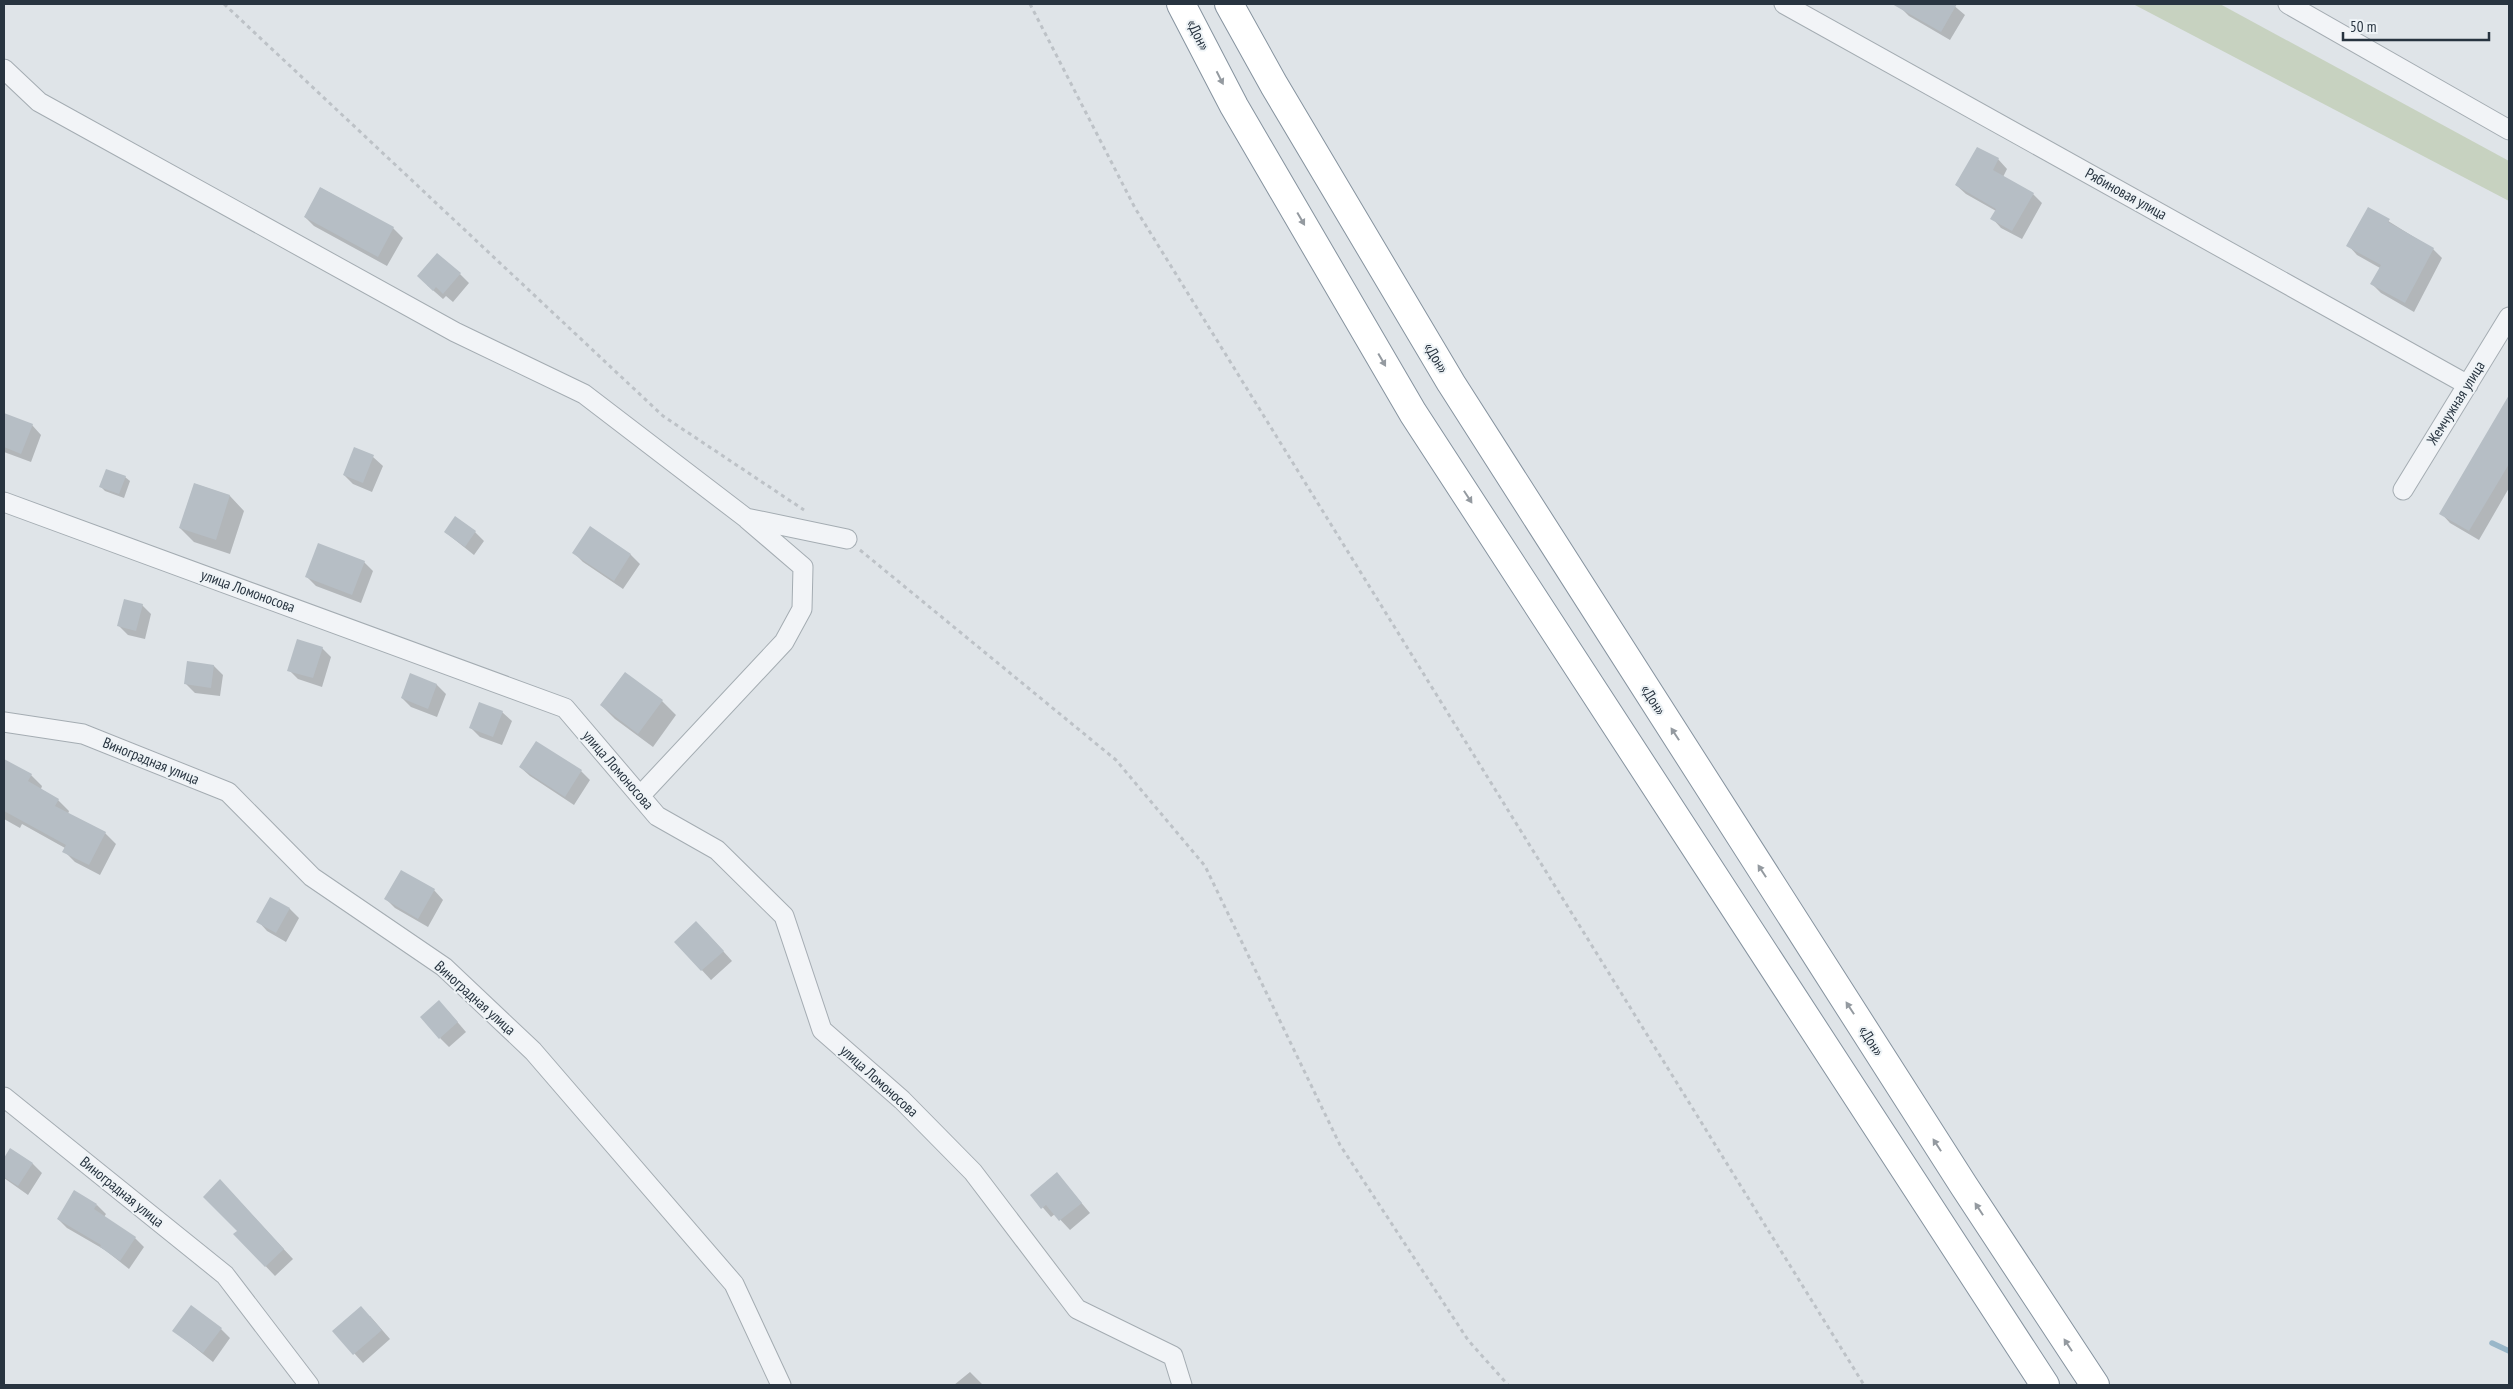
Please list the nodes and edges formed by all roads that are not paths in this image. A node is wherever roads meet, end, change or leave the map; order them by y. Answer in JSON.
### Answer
{"nodes":[{"id":1,"x":1182,"y":4,"type":"edge"},
{"id":2,"x":1229,"y":4,"type":"edge"},
{"id":3,"x":1784,"y":4,"type":"edge"},
{"id":4,"x":2288,"y":4,"type":"edge"},
{"id":5,"x":4,"y":69,"type":"edge"},
{"id":6,"x":2509,"y":130,"type":"edge"},
{"id":7,"x":2509,"y":317,"type":"edge"},
{"id":8,"x":2468,"y":385,"type":"junction"},
{"id":9,"x":2403,"y":490,"type":"dead end"},
{"id":10,"x":4,"y":502,"type":"edge"},
{"id":11,"x":746,"y":518,"type":"junction"},
{"id":12,"x":847,"y":539,"type":"road end"},
{"id":13,"x":4,"y":722,"type":"edge"},
{"id":14,"x":640,"y":796,"type":"junction"},
{"id":15,"x":4,"y":1097,"type":"edge"},
{"id":16,"x":310,"y":1385,"type":"edge"},
{"id":17,"x":781,"y":1385,"type":"edge"},
{"id":18,"x":1182,"y":1385,"type":"edge"},
{"id":19,"x":2045,"y":1385,"type":"edge"},
{"id":20,"x":2095,"y":1385,"type":"edge"}],
"edges":[{"from":1,"to":19,"type":"highway","name":"«Дон»","one_way":true},
{"from":20,"to":2,"type":"highway","name":"«Дон»","one_way":true},
{"from":3,"to":8,"type":"street","name":"Рябиновая улица"},
{"from":4,"to":6,"type":"street"},
{"from":5,"to":11,"type":"street"},
{"from":7,"to":8,"type":"street","name":"Жемчужная улица"},
{"from":8,"to":9,"type":"street","name":"Жемчужная улица"},
{"from":10,"to":14,"type":"street","name":"улица Ломоносова"},
{"from":11,"to":12,"type":"street"},
{"from":11,"to":14,"type":"street"},
{"from":13,"to":17,"type":"street","name":"Виноградная улица"},
{"from":14,"to":18,"type":"street","name":"улица Ломоносова"},
{"from":15,"to":16,"type":"street","name":"Виноградная улица"}]}
